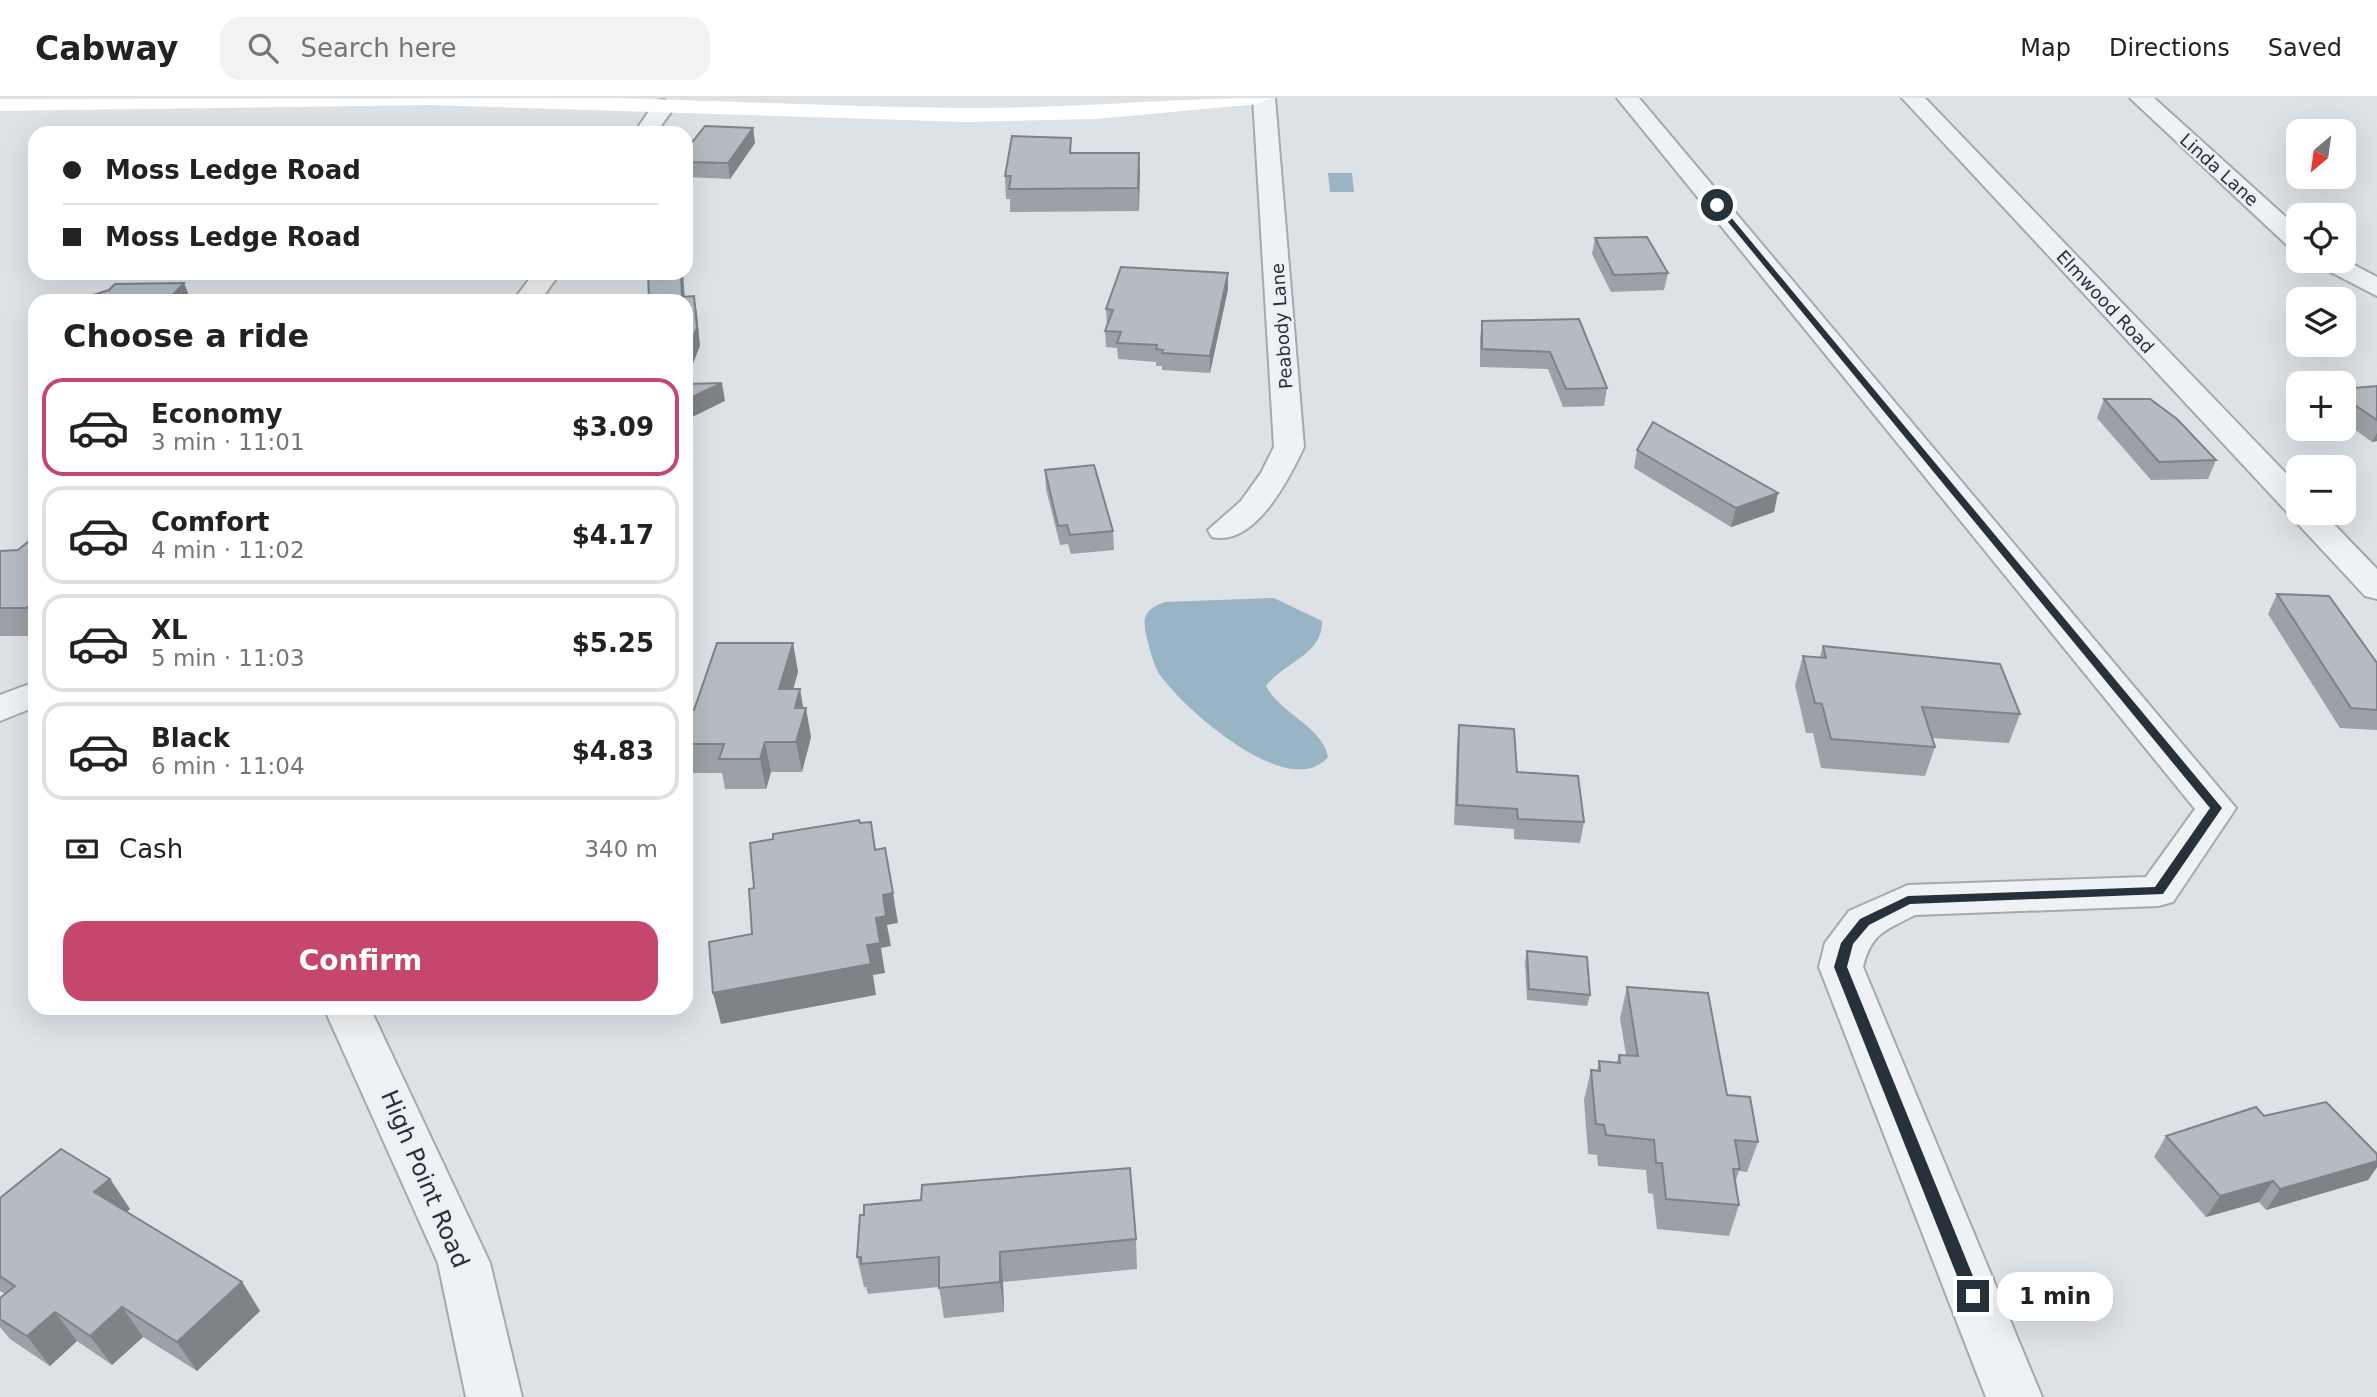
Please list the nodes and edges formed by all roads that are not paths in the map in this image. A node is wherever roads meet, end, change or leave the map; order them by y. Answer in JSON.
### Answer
{"nodes":[{"id":1,"x":1258,"y":98,"type":"edge"},
{"id":2,"x":1264,"y":98,"type":"edge"},
{"id":3,"x":1628,"y":98,"type":"edge"},
{"id":4,"x":1913,"y":98,"type":"edge"},
{"id":5,"x":2141,"y":98,"type":"edge"},
{"id":6,"x":754,"y":103,"type":"edge"},
{"id":7,"x":0,"y":105,"type":"edge"},
{"id":8,"x":664,"y":106,"type":"junction"},
{"id":9,"x":650,"y":126,"type":"edge"},
{"id":10,"x":2286,"y":231,"type":"edge"},
{"id":11,"x":2350,"y":273,"type":"edge"},
{"id":12,"x":2377,"y":288,"type":"edge"},
{"id":13,"x":2286,"y":492,"type":"edge"},
{"id":14,"x":2316,"y":525,"type":"edge"},
{"id":15,"x":1224,"y":530,"type":"dead end"},
{"id":16,"x":2377,"y":589,"type":"edge"},
{"id":17,"x":28,"y":696,"type":"edge"},
{"id":18,"x":0,"y":709,"type":"edge"},
{"id":19,"x":351,"y":1015,"type":"edge"},
{"id":20,"x":494,"y":1397,"type":"edge"},
{"id":21,"x":2014,"y":1397,"type":"edge"}],
"edges":[{"from":1,"to":6,"type":"main road"},
{"from":2,"to":15,"type":"street","name":"Peabody Lane"},
{"from":3,"to":21,"type":"street"},
{"from":4,"to":13,"type":"street","name":"Elmwood Road"},
{"from":5,"to":10,"type":"street","name":"Linda Lane"},
{"from":6,"to":8,"type":"main road"},
{"from":7,"to":8,"type":"main road"},
{"from":8,"to":9,"type":"street"},
{"from":11,"to":12,"type":"street"},
{"from":14,"to":16,"type":"street"},
{"from":17,"to":18,"type":"street"},
{"from":19,"to":20,"type":"street","name":"High Point Road"}]}
